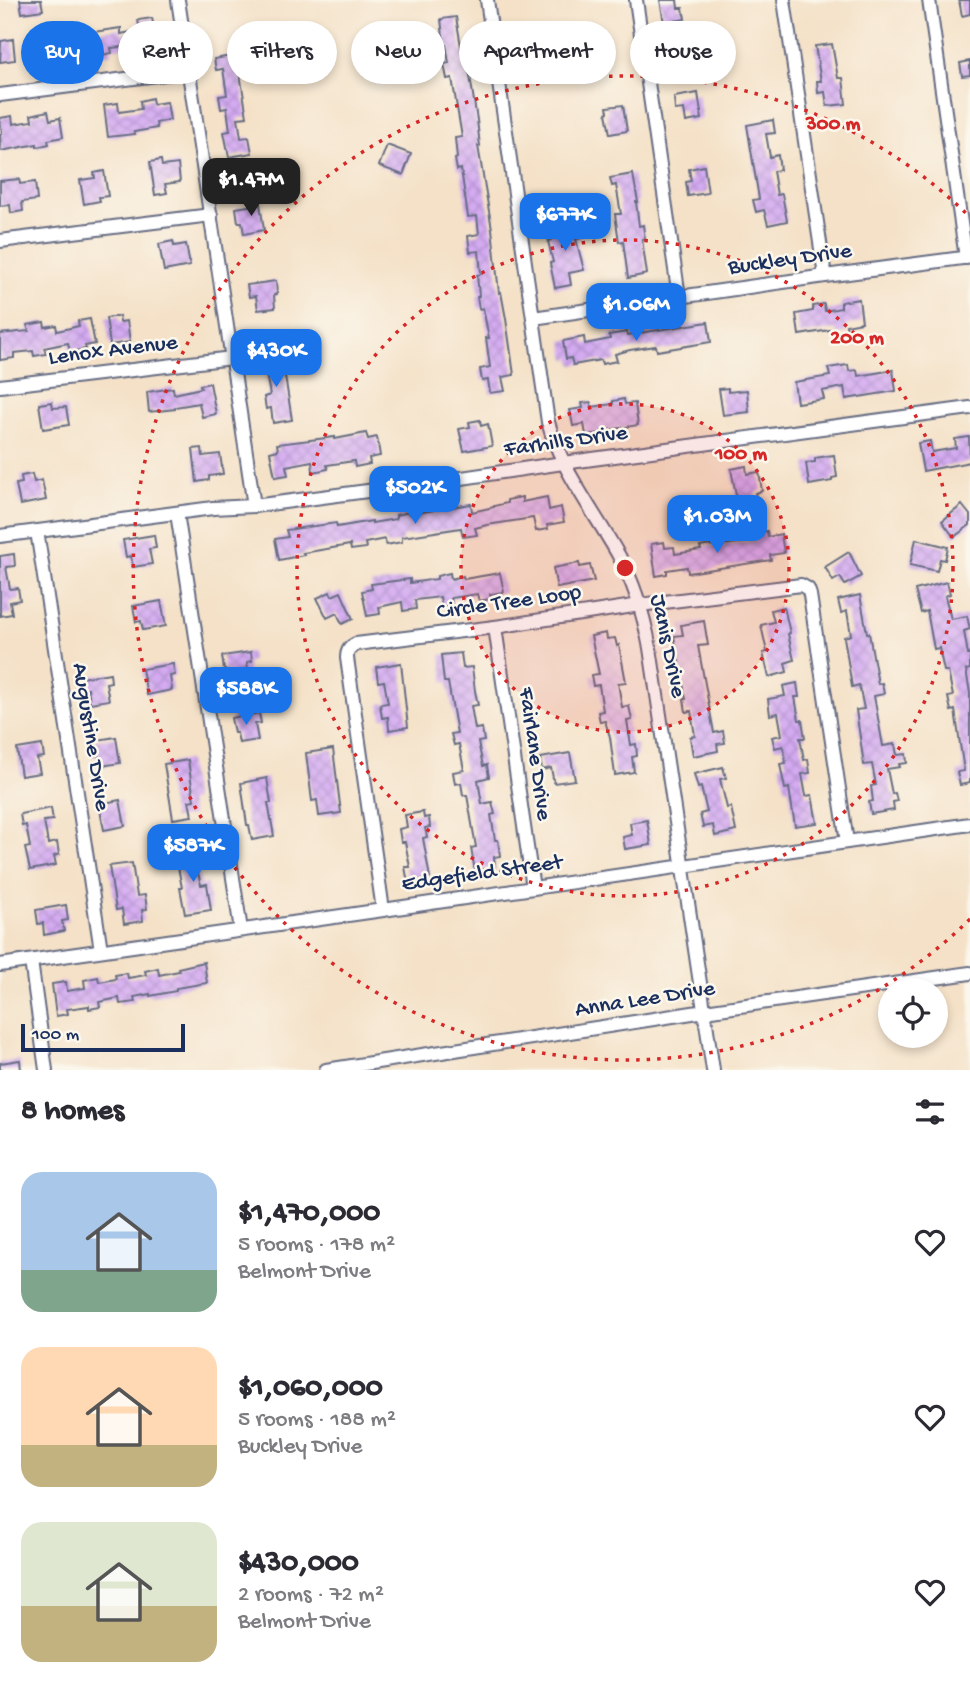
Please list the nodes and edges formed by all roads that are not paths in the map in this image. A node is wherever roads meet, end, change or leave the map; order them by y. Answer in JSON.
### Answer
{"nodes":[{"id":1,"x":178,"y":0,"type":"edge"},
{"id":2,"x":487,"y":0,"type":"edge"},
{"id":3,"x":636,"y":0,"type":"edge"},
{"id":4,"x":784,"y":0,"type":"edge"},
{"id":5,"x":929,"y":0,"type":"edge"},
{"id":6,"x":181,"y":21,"type":"edge"},
{"id":7,"x":118,"y":80,"type":"edge"},
{"id":8,"x":191,"y":84,"type":"edge"},
{"id":9,"x":0,"y":95,"type":"edge"},
{"id":10,"x":211,"y":215,"type":"junction"},
{"id":11,"x":0,"y":241,"type":"edge"},
{"id":12,"x":968,"y":258,"type":"edge"},
{"id":13,"x":825,"y":276,"type":"junction"},
{"id":14,"x":679,"y":297,"type":"junction"},
{"id":15,"x":533,"y":318,"type":"junction"},
{"id":16,"x":232,"y":358,"type":"junction"},
{"id":17,"x":0,"y":386,"type":"edge"},
{"id":18,"x":970,"y":408,"type":"edge"},
{"id":19,"x":563,"y":463,"type":"junction"},
{"id":20,"x":254,"y":506,"type":"junction"},
{"id":21,"x":177,"y":513,"type":"junction"},
{"id":22,"x":37,"y":531,"type":"junction"},
{"id":23,"x":0,"y":536,"type":"edge"},
{"id":24,"x":640,"y":605,"type":"junction"},
{"id":25,"x":495,"y":627,"type":"junction"},
{"id":26,"x":970,"y":824,"type":"edge"},
{"id":27,"x":847,"y":842,"type":"junction"},
{"id":28,"x":683,"y":866,"type":"junction"},
{"id":29,"x":533,"y":888,"type":"junction"},
{"id":30,"x":383,"y":910,"type":"junction"},
{"id":31,"x":241,"y":930,"type":"junction"},
{"id":32,"x":101,"y":950,"type":"junction"},
{"id":33,"x":31,"y":961,"type":"junction"},
{"id":34,"x":0,"y":965,"type":"edge"},
{"id":35,"x":970,"y":973,"type":"edge"},
{"id":36,"x":705,"y":1011,"type":"junction"},
{"id":37,"x":349,"y":1068,"type":"edge"},
{"id":38,"x":46,"y":1070,"type":"edge"},
{"id":39,"x":326,"y":1070,"type":"edge"},
{"id":40,"x":713,"y":1070,"type":"edge"}],
"edges":[{"from":1,"to":6,"type":"street"},
{"from":2,"to":15,"type":"street","name":"Janis Drive"},
{"from":3,"to":14,"type":"street"},
{"from":4,"to":13,"type":"street"},
{"from":5,"to":12,"type":"street"},
{"from":7,"to":9,"type":"street"},
{"from":8,"to":10,"type":"street"},
{"from":10,"to":11,"type":"street"},
{"from":10,"to":16,"type":"street"},
{"from":12,"to":13,"type":"street","name":"Buckley Drive"},
{"from":13,"to":14,"type":"street","name":"Buckley Drive"},
{"from":14,"to":15,"type":"street","name":"Buckley Drive"},
{"from":15,"to":19,"type":"street","name":"Janis Drive"},
{"from":16,"to":17,"type":"street","name":"Lenox Avenue"},
{"from":16,"to":20,"type":"street"},
{"from":18,"to":19,"type":"street","name":"Farhills Drive"},
{"from":19,"to":20,"type":"street","name":"Farhills Drive"},
{"from":19,"to":24,"type":"street","name":"Janis Drive"},
{"from":20,"to":21,"type":"street","name":"Farhills Drive"},
{"from":21,"to":22,"type":"street","name":"Farhills Drive"},
{"from":21,"to":31,"type":"street"},
{"from":22,"to":23,"type":"street","name":"Farhills Drive"},
{"from":22,"to":32,"type":"street","name":"Augustine Drive"},
{"from":24,"to":25,"type":"street","name":"Circle Tree Loop"},
{"from":24,"to":27,"type":"street","name":"Circle Tree Loop"},
{"from":24,"to":28,"type":"street","name":"Janis Drive"},
{"from":25,"to":29,"type":"street","name":"Fairlane Drive"},
{"from":25,"to":30,"type":"street","name":"Circle Tree Loop"},
{"from":26,"to":27,"type":"street","name":"Edgefield Street"},
{"from":27,"to":28,"type":"street","name":"Edgefield Street"},
{"from":28,"to":29,"type":"street","name":"Edgefield Street"},
{"from":28,"to":36,"type":"street","name":"Janis Drive"},
{"from":29,"to":30,"type":"street","name":"Edgefield Street"},
{"from":30,"to":31,"type":"street","name":"Edgefield Street"},
{"from":31,"to":32,"type":"street","name":"Edgefield Street"},
{"from":32,"to":33,"type":"street","name":"Edgefield Street"},
{"from":33,"to":34,"type":"street","name":"Edgefield Street"},
{"from":33,"to":38,"type":"street"},
{"from":35,"to":36,"type":"street","name":"Anna Lee Drive"},
{"from":36,"to":37,"type":"street","name":"Anna Lee Drive"},
{"from":36,"to":40,"type":"street","name":"Janis Drive"},
{"from":37,"to":39,"type":"street","name":"Anna Lee Drive"}]}
